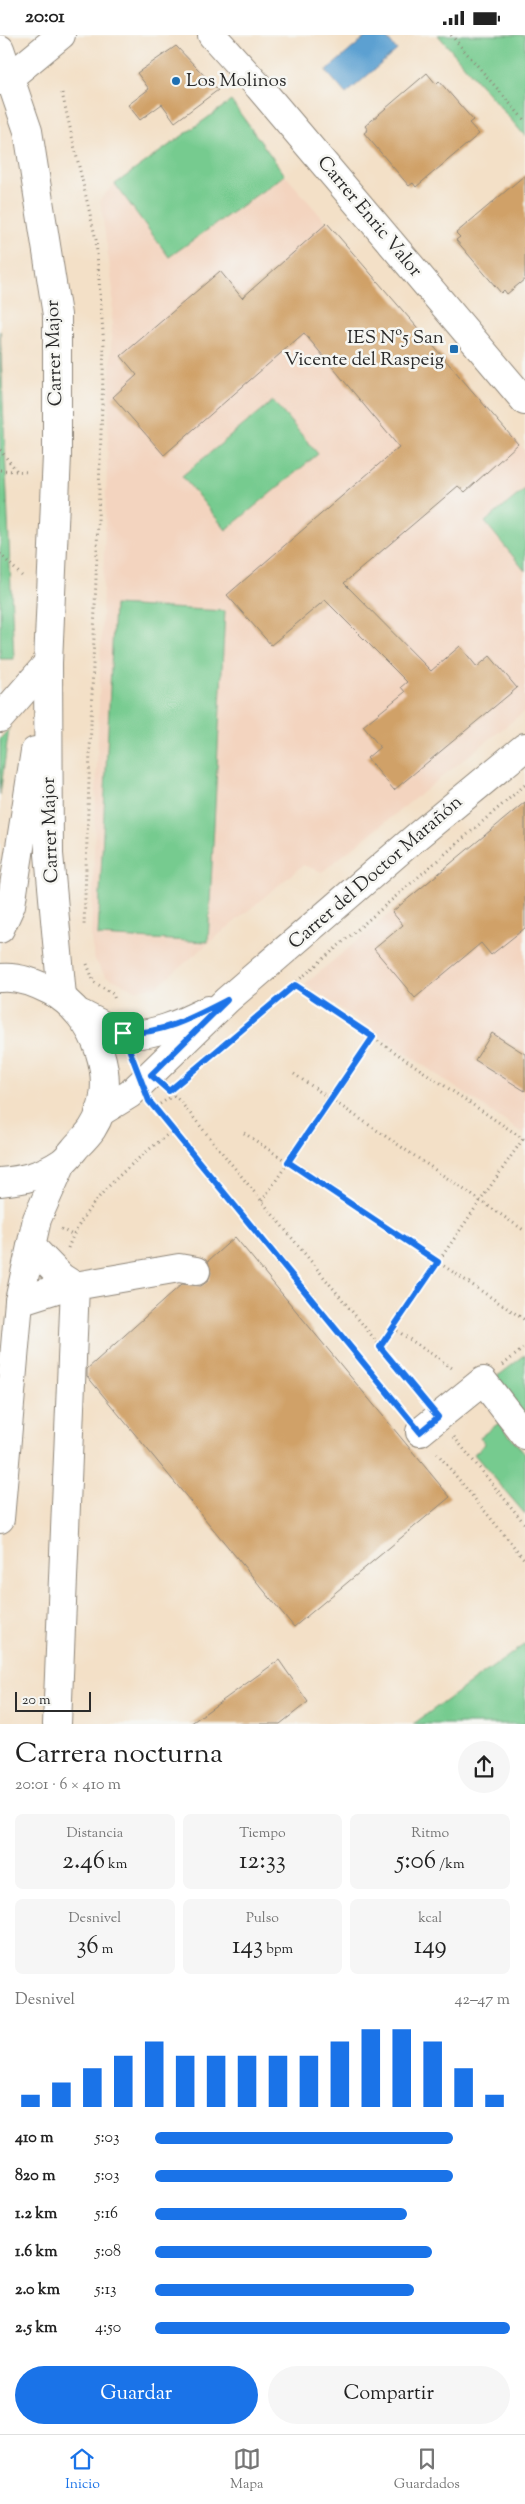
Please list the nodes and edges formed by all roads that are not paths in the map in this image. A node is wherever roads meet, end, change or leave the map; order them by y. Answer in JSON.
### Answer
{"nodes":[{"id":1,"x":60,"y":35,"type":"edge"},
{"id":2,"x":212,"y":35,"type":"edge"},
{"id":3,"x":0,"y":49,"type":"edge"},
{"id":4,"x":4,"y":80,"type":"edge"},
{"id":5,"x":525,"y":401,"type":"edge"},
{"id":6,"x":48,"y":663,"type":"junction"},
{"id":7,"x":0,"y":718,"type":"edge"},
{"id":8,"x":525,"y":747,"type":"edge"},
{"id":9,"x":0,"y":929,"type":"edge"},
{"id":10,"x":0,"y":978,"type":"edge"},
{"id":11,"x":227,"y":1000,"type":"junction"},
{"id":12,"x":72,"y":1005,"type":"junction"},
{"id":13,"x":99,"y":1113,"type":"junction"},
{"id":14,"x":62,"y":1163,"type":"junction"},
{"id":15,"x":0,"y":1182,"type":"edge"},
{"id":16,"x":31,"y":1246,"type":"junction"},
{"id":17,"x":196,"y":1271,"type":"dead end"},
{"id":18,"x":75,"y":1286,"type":"junction"},
{"id":19,"x":19,"y":1301,"type":"junction"},
{"id":20,"x":429,"y":1424,"type":"road end"},
{"id":21,"x":525,"y":1435,"type":"edge"},
{"id":22,"x":0,"y":1519,"type":"edge"},
{"id":23,"x":57,"y":1724,"type":"edge"}],
"edges":[{"from":1,"to":4,"type":"street"},
{"from":2,"to":5,"type":"street","name":"Carrer Enric Valor"},
{"from":3,"to":4,"type":"street","name":"Carrer Major"},
{"from":4,"to":6,"type":"street","name":"Carrer Major"},
{"from":6,"to":7,"type":"street"},
{"from":6,"to":9,"type":"street","name":"Carrer Major"},
{"from":6,"to":12,"type":"street","name":"Carrer Major"},
{"from":8,"to":11,"type":"street","name":"Carrer del Doctor Marañón"},
{"from":10,"to":12,"type":"street"},
{"from":11,"to":12,"type":"street"},
{"from":11,"to":13,"type":"street"},
{"from":12,"to":13,"type":"street"},
{"from":13,"to":14,"type":"street"},
{"from":14,"to":15,"type":"street"},
{"from":14,"to":16,"type":"street"},
{"from":16,"to":18,"type":"street"},
{"from":16,"to":19,"type":"street"},
{"from":17,"to":18,"type":"street"},
{"from":18,"to":19,"type":"street"},
{"from":18,"to":23,"type":"street"},
{"from":19,"to":22,"type":"street"},
{"from":20,"to":21,"type":"street"}]}
